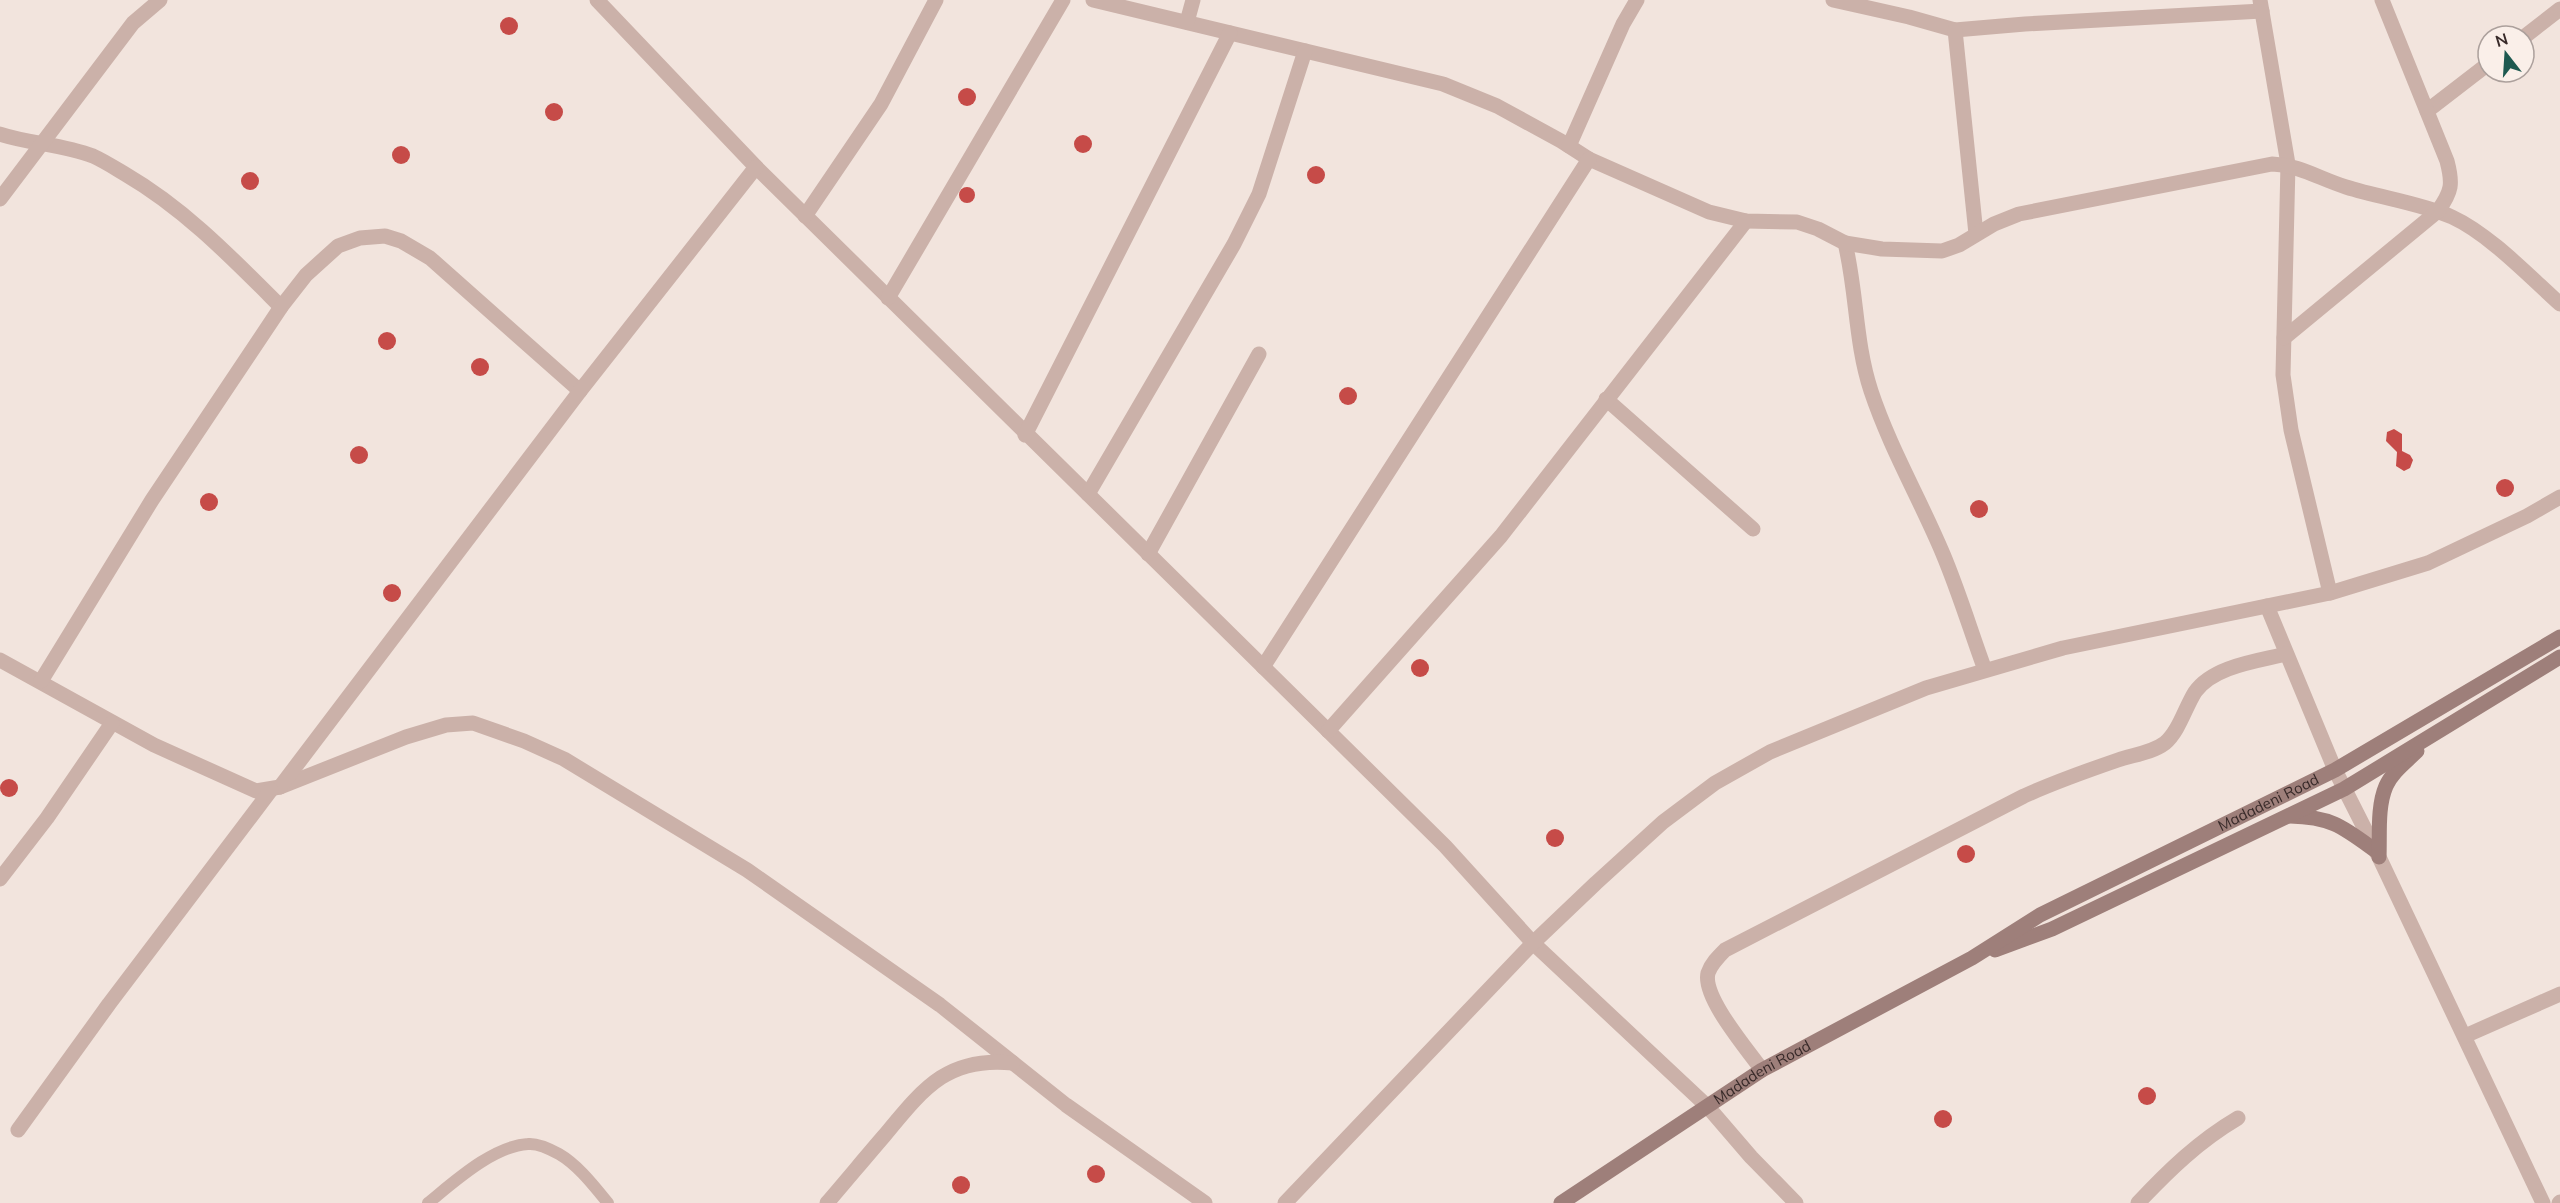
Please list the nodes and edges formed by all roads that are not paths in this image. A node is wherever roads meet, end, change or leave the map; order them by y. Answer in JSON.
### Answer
{"nodes":[{"id":1,"x":160,"y":0,"type":"edge"},
{"id":2,"x":597,"y":0,"type":"edge"},
{"id":3,"x":936,"y":0,"type":"edge"},
{"id":4,"x":1063,"y":0,"type":"edge"},
{"id":5,"x":1093,"y":0,"type":"edge"},
{"id":6,"x":1193,"y":0,"type":"edge"},
{"id":7,"x":1637,"y":0,"type":"edge"},
{"id":8,"x":1833,"y":0,"type":"edge"},
{"id":9,"x":2382,"y":0,"type":"edge"},
{"id":10,"x":2261,"y":5,"type":"edge"},
{"id":11,"x":2560,"y":9,"type":"edge"},
{"id":12,"x":1187,"y":22,"type":"junction"},
{"id":13,"x":2536,"y":28,"type":"edge"},
{"id":14,"x":1955,"y":30,"type":"junction"},
{"id":15,"x":1230,"y":33,"type":"junction"},
{"id":16,"x":1305,"y":51,"type":"junction"},
{"id":17,"x":2476,"y":73,"type":"edge"},
{"id":18,"x":2427,"y":111,"type":"junction"},
{"id":19,"x":0,"y":134,"type":"edge"},
{"id":20,"x":43,"y":144,"type":"junction"},
{"id":21,"x":1569,"y":146,"type":"junction"},
{"id":22,"x":1589,"y":159,"type":"junction"},
{"id":23,"x":2288,"y":164,"type":"junction"},
{"id":24,"x":756,"y":167,"type":"junction"},
{"id":25,"x":0,"y":199,"type":"edge"},
{"id":26,"x":2438,"y":211,"type":"junction"},
{"id":27,"x":806,"y":216,"type":"junction"},
{"id":28,"x":1746,"y":221,"type":"junction"},
{"id":29,"x":1976,"y":234,"type":"junction"},
{"id":30,"x":1845,"y":243,"type":"junction"},
{"id":31,"x":888,"y":298,"type":"junction"},
{"id":32,"x":2560,"y":304,"type":"edge"},
{"id":33,"x":280,"y":307,"type":"junction"},
{"id":34,"x":2284,"y":338,"type":"junction"},
{"id":35,"x":1258,"y":354,"type":"dead end"},
{"id":36,"x":580,"y":391,"type":"junction"},
{"id":37,"x":1606,"y":399,"type":"junction"},
{"id":38,"x":1024,"y":435,"type":"junction"},
{"id":39,"x":1088,"y":494,"type":"junction"},
{"id":40,"x":2560,"y":496,"type":"edge"},
{"id":41,"x":1753,"y":529,"type":"dead end"},
{"id":42,"x":1148,"y":554,"type":"junction"},
{"id":43,"x":2330,"y":593,"type":"junction"},
{"id":44,"x":2267,"y":606,"type":"junction"},
{"id":45,"x":2560,"y":637,"type":"edge"},
{"id":46,"x":2286,"y":654,"type":"junction"},
{"id":47,"x":2560,"y":657,"type":"edge"},
{"id":48,"x":0,"y":660,"type":"edge"},
{"id":49,"x":1263,"y":667,"type":"junction"},
{"id":50,"x":1985,"y":670,"type":"junction"},
{"id":51,"x":41,"y":681,"type":"junction"},
{"id":52,"x":112,"y":723,"type":"junction"},
{"id":53,"x":1328,"y":731,"type":"junction"},
{"id":54,"x":2429,"y":737,"type":"junction"},
{"id":55,"x":2335,"y":770,"type":"junction"},
{"id":56,"x":276,"y":789,"type":"junction"},
{"id":57,"x":2344,"y":789,"type":"junction"},
{"id":58,"x":2287,"y":816,"type":"junction"},
{"id":59,"x":2378,"y":854,"type":"junction"},
{"id":60,"x":0,"y":879,"type":"edge"},
{"id":61,"x":1533,"y":943,"type":"junction"},
{"id":62,"x":1972,"y":958,"type":"junction"},
{"id":63,"x":2560,"y":994,"type":"edge"},
{"id":64,"x":2465,"y":1036,"type":"junction"},
{"id":65,"x":1013,"y":1063,"type":"junction"},
{"id":66,"x":1762,"y":1070,"type":"junction"},
{"id":67,"x":1708,"y":1107,"type":"junction"},
{"id":68,"x":2238,"y":1118,"type":"dead end"},
{"id":69,"x":18,"y":1130,"type":"dead end"},
{"id":70,"x":428,"y":1203,"type":"edge"},
{"id":71,"x":608,"y":1203,"type":"edge"},
{"id":72,"x":827,"y":1203,"type":"edge"},
{"id":73,"x":1204,"y":1203,"type":"edge"},
{"id":74,"x":1285,"y":1203,"type":"edge"},
{"id":75,"x":1561,"y":1203,"type":"edge"},
{"id":76,"x":1796,"y":1203,"type":"edge"},
{"id":77,"x":2138,"y":1203,"type":"edge"},
{"id":78,"x":2543,"y":1203,"type":"edge"}],
"edges":[{"from":1,"to":20,"type":"street"},
{"from":2,"to":24,"type":"street"},
{"from":3,"to":27,"type":"street"},
{"from":4,"to":31,"type":"street"},
{"from":5,"to":12,"type":"street"},
{"from":6,"to":12,"type":"street"},
{"from":7,"to":21,"type":"street"},
{"from":8,"to":14,"type":"street"},
{"from":9,"to":18,"type":"street"},
{"from":10,"to":14,"type":"street"},
{"from":10,"to":23,"type":"street"},
{"from":11,"to":13,"type":"street"},
{"from":12,"to":15,"type":"street"},
{"from":14,"to":29,"type":"street"},
{"from":15,"to":16,"type":"street"},
{"from":15,"to":38,"type":"street"},
{"from":16,"to":21,"type":"street"},
{"from":16,"to":39,"type":"street"},
{"from":17,"to":18,"type":"street"},
{"from":18,"to":26,"type":"street"},
{"from":19,"to":20,"type":"street"},
{"from":20,"to":25,"type":"street"},
{"from":20,"to":33,"type":"street"},
{"from":21,"to":22,"type":"street"},
{"from":22,"to":28,"type":"street"},
{"from":22,"to":49,"type":"street"},
{"from":23,"to":26,"type":"street"},
{"from":23,"to":29,"type":"street"},
{"from":23,"to":34,"type":"street"},
{"from":24,"to":27,"type":"street"},
{"from":24,"to":36,"type":"street"},
{"from":26,"to":32,"type":"street"},
{"from":26,"to":34,"type":"street"},
{"from":27,"to":31,"type":"street"},
{"from":28,"to":30,"type":"street"},
{"from":28,"to":37,"type":"street"},
{"from":29,"to":30,"type":"street"},
{"from":30,"to":50,"type":"street"},
{"from":31,"to":38,"type":"street"},
{"from":33,"to":36,"type":"street"},
{"from":33,"to":51,"type":"street"},
{"from":34,"to":43,"type":"street"},
{"from":35,"to":42,"type":"street"},
{"from":36,"to":56,"type":"street"},
{"from":37,"to":41,"type":"street"},
{"from":37,"to":53,"type":"street"},
{"from":38,"to":39,"type":"street"},
{"from":39,"to":42,"type":"street"},
{"from":40,"to":43,"type":"street"},
{"from":42,"to":49,"type":"street"},
{"from":43,"to":44,"type":"street"},
{"from":44,"to":46,"type":"street"},
{"from":44,"to":50,"type":"street"},
{"from":45,"to":55,"type":"street","name":"Madadeni Road"},
{"from":46,"to":55,"type":"street"},
{"from":46,"to":66,"type":"street"},
{"from":47,"to":54,"type":"street","name":"Madadeni Road"},
{"from":48,"to":51,"type":"street"},
{"from":49,"to":53,"type":"street"},
{"from":50,"to":61,"type":"street"},
{"from":51,"to":52,"type":"street"},
{"from":52,"to":56,"type":"street"},
{"from":52,"to":60,"type":"street"},
{"from":53,"to":61,"type":"street"},
{"from":54,"to":57,"type":"street","name":"Madadeni Road"},
{"from":54,"to":59,"type":"street"},
{"from":55,"to":57,"type":"street"},
{"from":55,"to":62,"type":"street","name":"Madadeni Road"},
{"from":56,"to":65,"type":"street"},
{"from":56,"to":69,"type":"street"},
{"from":57,"to":58,"type":"street","name":"Madadeni Road"},
{"from":57,"to":59,"type":"street"},
{"from":58,"to":59,"type":"street"},
{"from":58,"to":62,"type":"street","name":"Madadeni Road"},
{"from":59,"to":64,"type":"street"},
{"from":61,"to":67,"type":"street"},
{"from":61,"to":74,"type":"street"},
{"from":62,"to":66,"type":"street","name":"Madadeni Road"},
{"from":63,"to":64,"type":"street"},
{"from":64,"to":78,"type":"street"},
{"from":65,"to":72,"type":"street"},
{"from":65,"to":73,"type":"street"},
{"from":66,"to":67,"type":"street","name":"Madadeni Road"},
{"from":67,"to":75,"type":"street","name":"Madadeni Road"},
{"from":67,"to":76,"type":"street"},
{"from":68,"to":77,"type":"street"},
{"from":70,"to":71,"type":"lane"}]}
